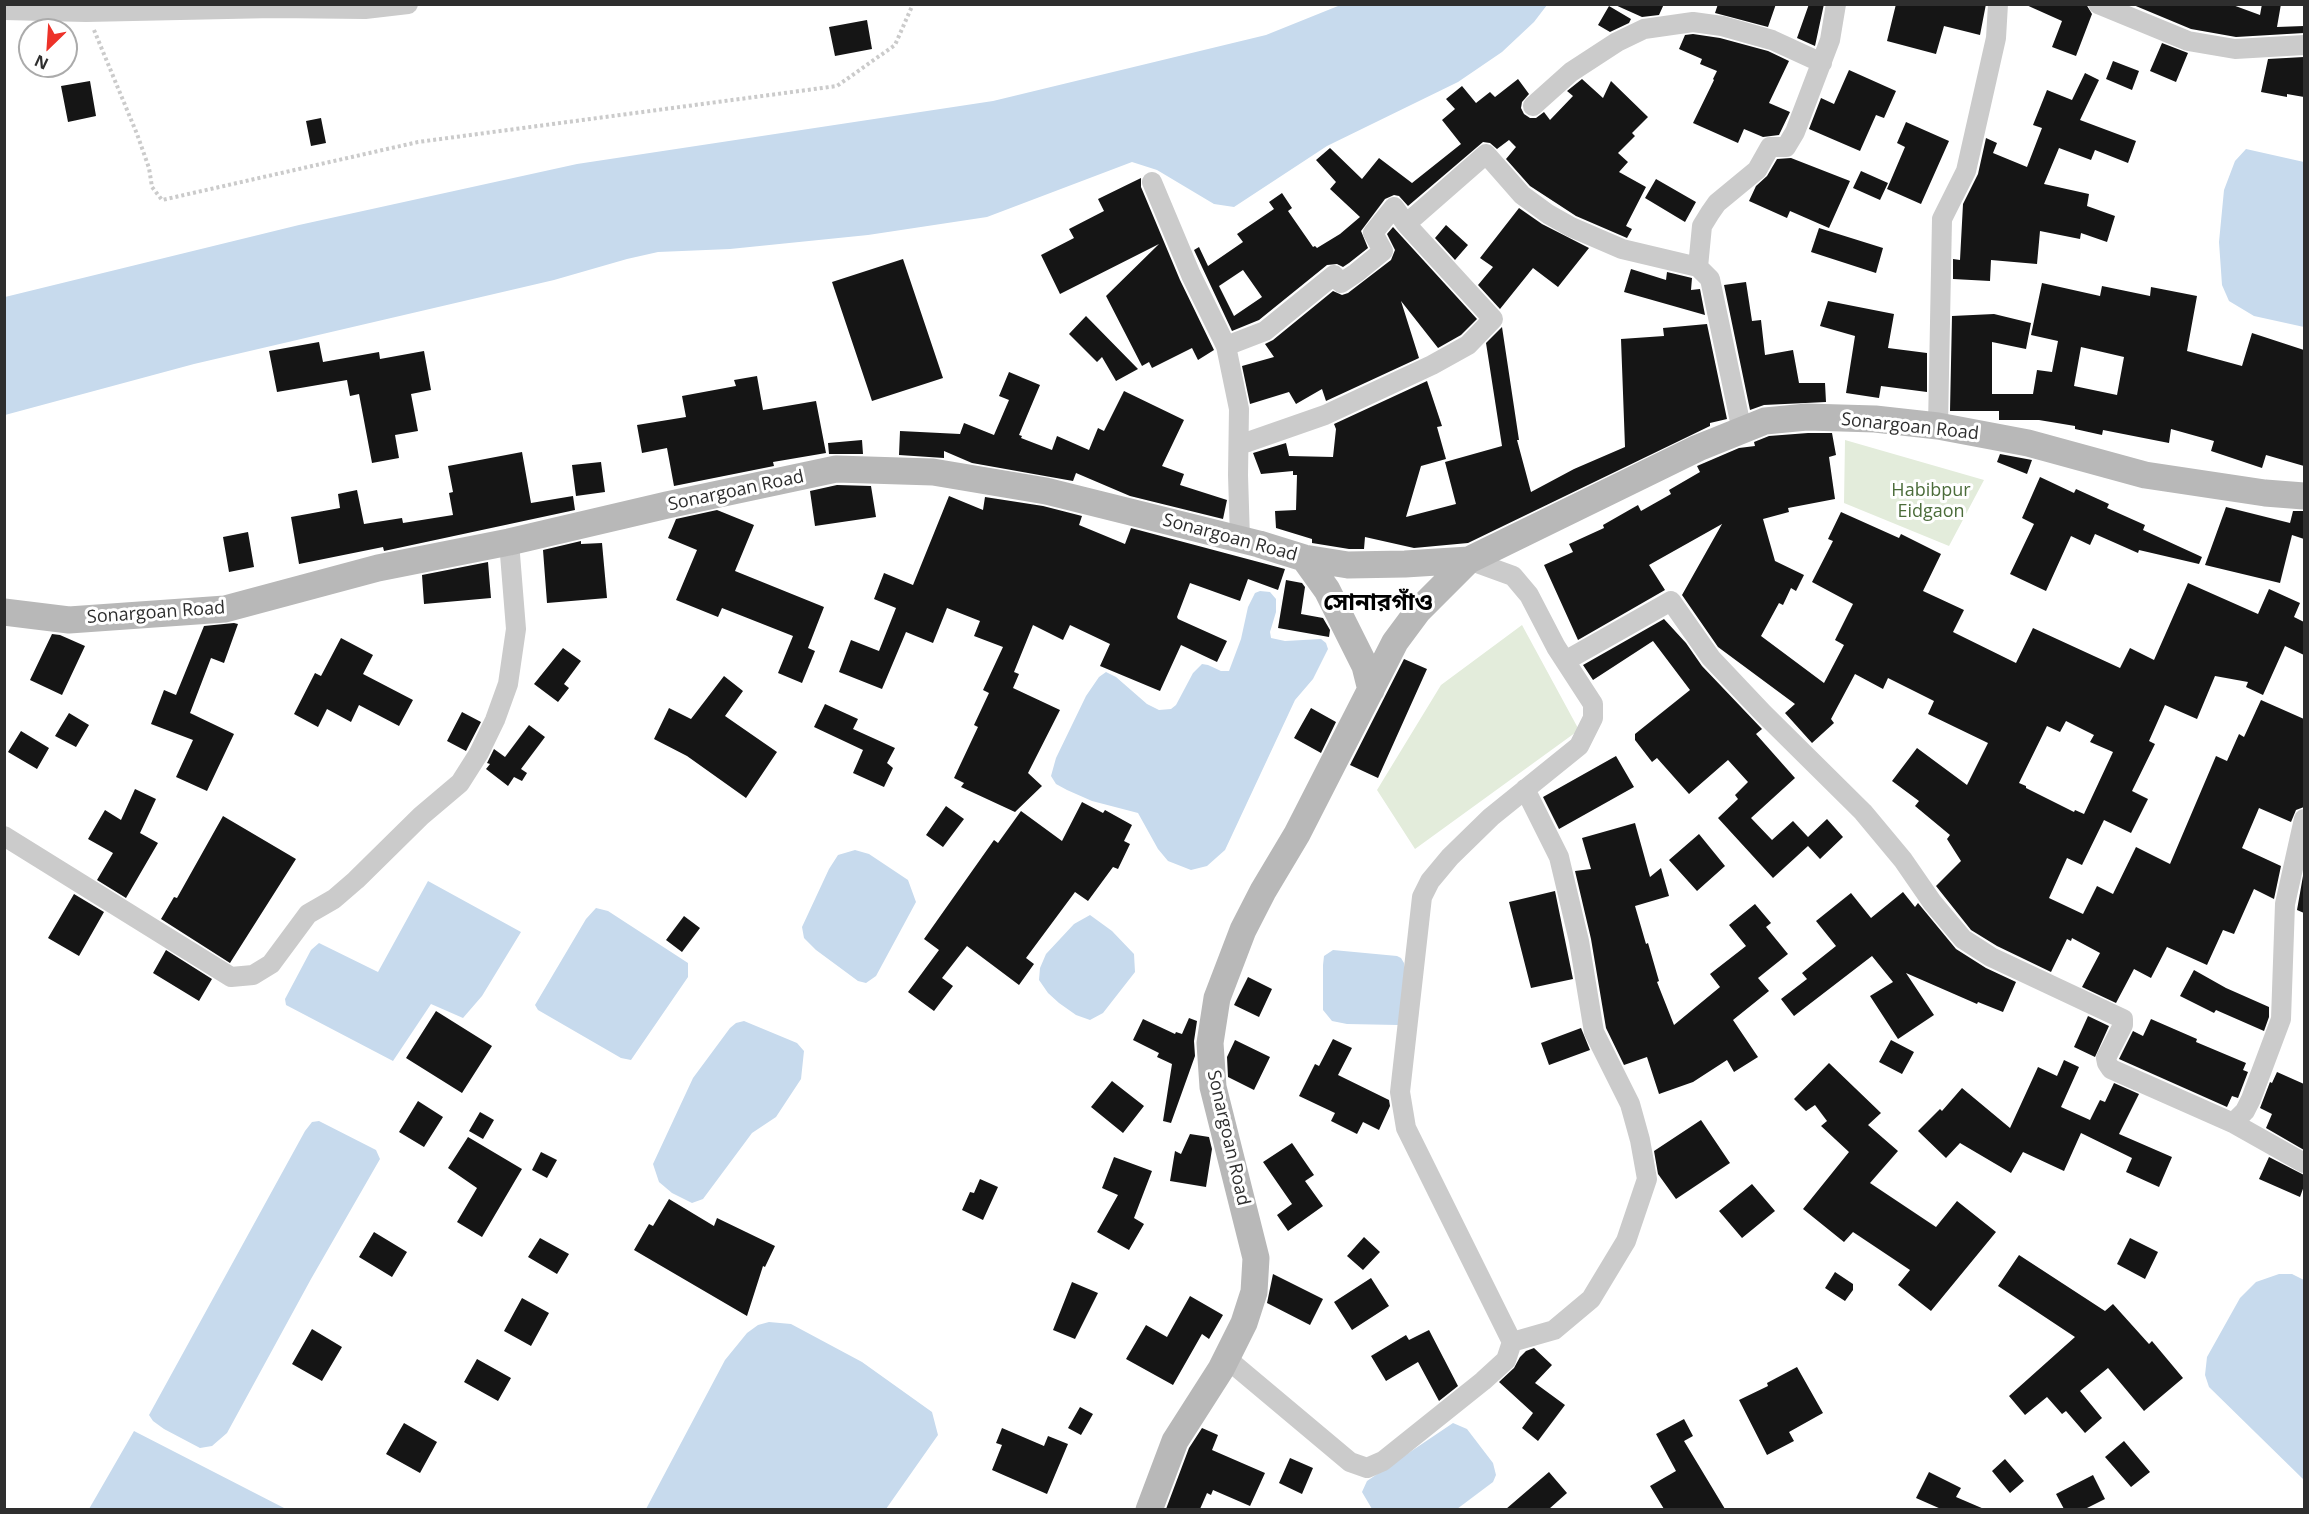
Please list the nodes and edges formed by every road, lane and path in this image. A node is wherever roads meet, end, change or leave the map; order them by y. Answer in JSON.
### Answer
{"nodes":[{"id":1,"x":408,"y":4,"type":"edge"},
{"id":2,"x":913,"y":4,"type":"edge"},
{"id":3,"x":1836,"y":4,"type":"edge"},
{"id":4,"x":1998,"y":4,"type":"edge"},
{"id":5,"x":2098,"y":4,"type":"edge"},
{"id":6,"x":4,"y":10,"type":"edge"},
{"id":7,"x":86,"y":12,"type":"junction"},
{"id":8,"x":2304,"y":45,"type":"edge"},
{"id":9,"x":1822,"y":63,"type":"junction"},
{"id":10,"x":1533,"y":106,"type":"dead end"},
{"id":11,"x":1152,"y":182,"type":"dead end"},
{"id":12,"x":1406,"y":224,"type":"junction"},
{"id":13,"x":1698,"y":267,"type":"junction"},
{"id":14,"x":1226,"y":346,"type":"junction"},
{"id":15,"x":1938,"y":426,"type":"junction"},
{"id":16,"x":1742,"y":431,"type":"junction"},
{"id":17,"x":1239,"y":445,"type":"junction"},
{"id":18,"x":2304,"y":496,"type":"edge"},
{"id":19,"x":1240,"y":539,"type":"junction"},
{"id":20,"x":509,"y":542,"type":"junction"},
{"id":21,"x":1304,"y":558,"type":"junction"},
{"id":22,"x":1468,"y":560,"type":"junction"},
{"id":23,"x":4,"y":612,"type":"edge"},
{"id":24,"x":1565,"y":661,"type":"junction"},
{"id":25,"x":1371,"y":690,"type":"junction"},
{"id":26,"x":1525,"y":789,"type":"junction"},
{"id":27,"x":2304,"y":819,"type":"edge"},
{"id":28,"x":4,"y":836,"type":"edge"},
{"id":29,"x":2233,"y":1123,"type":"junction"},
{"id":30,"x":2304,"y":1163,"type":"edge"},
{"id":31,"x":1512,"y":1342,"type":"junction"},
{"id":32,"x":1227,"y":1358,"type":"junction"},
{"id":33,"x":1149,"y":1509,"type":"edge"}],
"edges":[{"from":1,"to":7,"type":"street"},
{"from":2,"to":7,"type":"path"},
{"from":3,"to":9,"type":"street"},
{"from":4,"to":15,"type":"street"},
{"from":5,"to":8,"type":"street"},
{"from":6,"to":7,"type":"street"},
{"from":9,"to":10,"type":"street"},
{"from":9,"to":13,"type":"street"},
{"from":11,"to":14,"type":"street"},
{"from":12,"to":13,"type":"street"},
{"from":12,"to":14,"type":"street"},
{"from":12,"to":17,"type":"street"},
{"from":13,"to":16,"type":"street"},
{"from":14,"to":17,"type":"street"},
{"from":15,"to":16,"type":"main road","name":"Sonargoan Road"},
{"from":15,"to":18,"type":"main road","name":"Sonargoan Road"},
{"from":16,"to":22,"type":"main road","name":"Sonargoan Road"},
{"from":17,"to":19,"type":"street"},
{"from":19,"to":20,"type":"main road","name":"Sonargoan Road"},
{"from":19,"to":21,"type":"main road","name":"Sonargoan Road"},
{"from":20,"to":23,"type":"main road","name":"Sonargoan Road"},
{"from":20,"to":28,"type":"street"},
{"from":21,"to":22,"type":"main road","name":"Sonargoan Road"},
{"from":21,"to":25,"type":"main road"},
{"from":22,"to":24,"type":"street"},
{"from":22,"to":25,"type":"main road","name":"Sonargoan Road"},
{"from":24,"to":26,"type":"street"},
{"from":24,"to":29,"type":"street"},
{"from":25,"to":32,"type":"main road","name":"Sonargoan Road"},
{"from":26,"to":31,"type":"street"},
{"from":26,"to":31,"type":"street"},
{"from":27,"to":29,"type":"street"},
{"from":29,"to":30,"type":"street"},
{"from":31,"to":32,"type":"street"},
{"from":32,"to":33,"type":"main road","name":"Sonargoan Road"}]}
